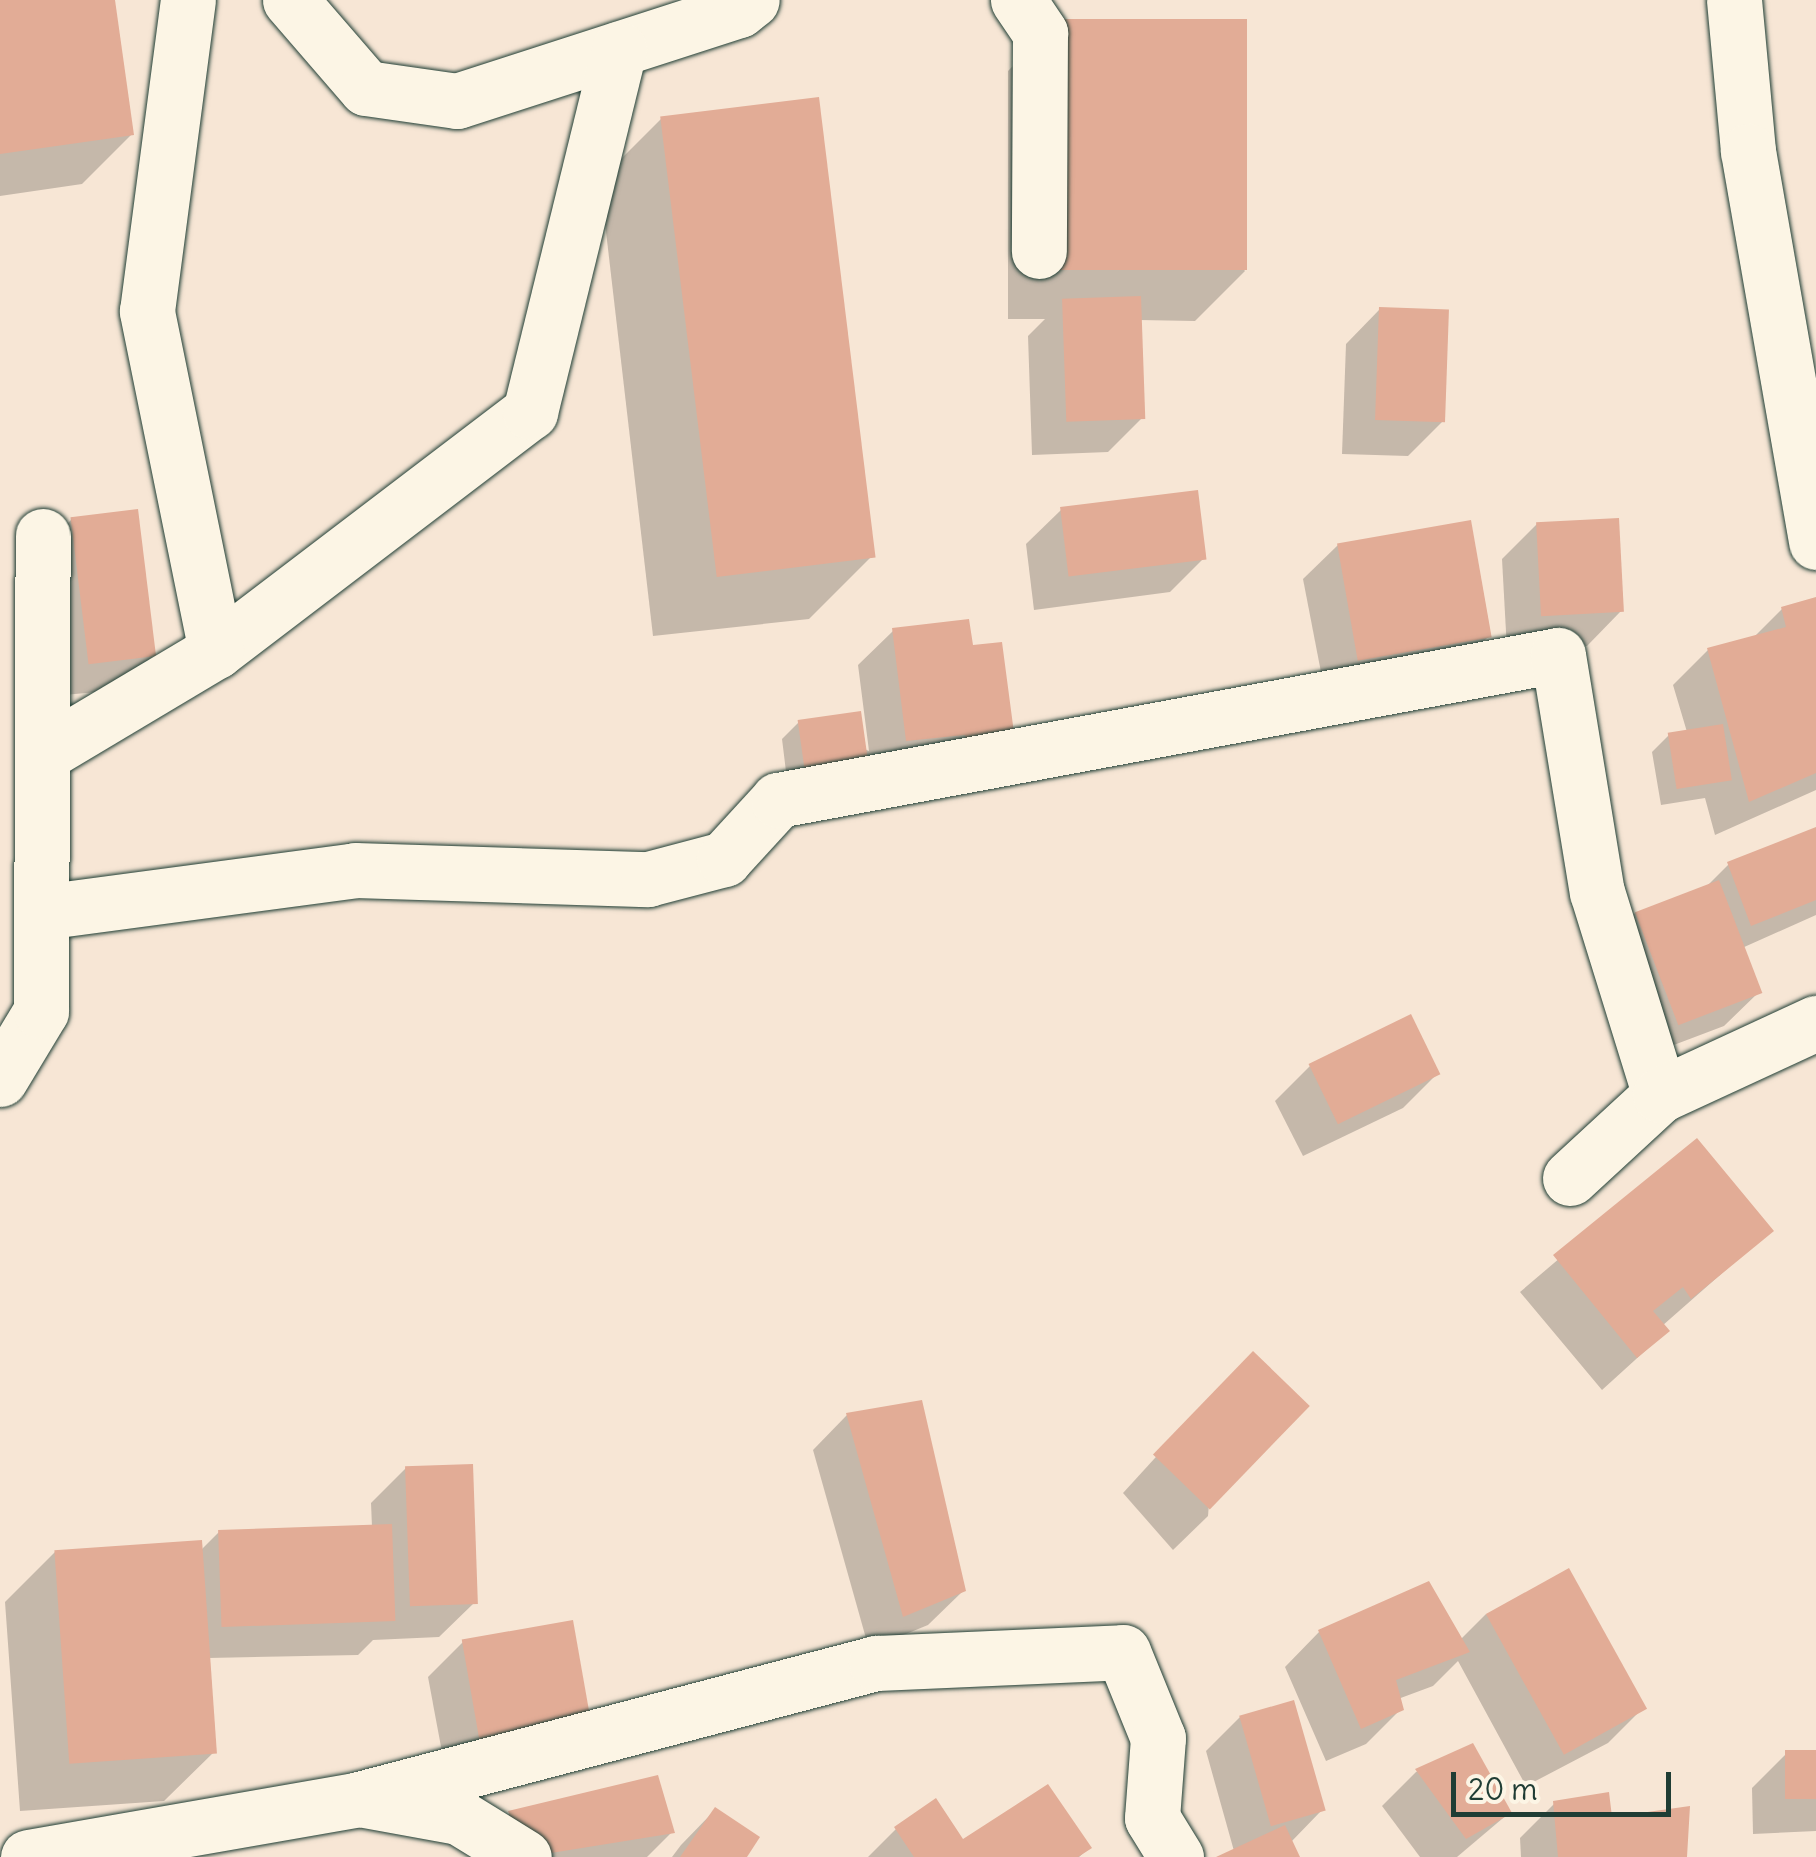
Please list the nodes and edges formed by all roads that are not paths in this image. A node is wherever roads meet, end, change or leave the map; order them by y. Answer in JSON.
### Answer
{"nodes":[{"id":1,"x":188,"y":0,"type":"edge"},
{"id":2,"x":290,"y":0,"type":"edge"},
{"id":3,"x":752,"y":0,"type":"edge"},
{"id":4,"x":1018,"y":0,"type":"edge"},
{"id":5,"x":1734,"y":0,"type":"edge"},
{"id":6,"x":619,"y":49,"type":"junction"},
{"id":7,"x":1039,"y":251,"type":"dead end"},
{"id":8,"x":43,"y":536,"type":"dead end"},
{"id":9,"x":1816,"y":542,"type":"edge"},
{"id":10,"x":216,"y":651,"type":"junction"},
{"id":11,"x":43,"y":754,"type":"junction"},
{"id":12,"x":42,"y":912,"type":"junction"},
{"id":13,"x":1812,"y":1031,"type":"edge"},
{"id":14,"x":0,"y":1080,"type":"edge"},
{"id":15,"x":1660,"y":1095,"type":"junction"},
{"id":16,"x":1570,"y":1178,"type":"dead end"},
{"id":17,"x":359,"y":1799,"type":"junction"},
{"id":18,"x":28,"y":1857,"type":"edge"},
{"id":19,"x":524,"y":1857,"type":"edge"},
{"id":20,"x":1176,"y":1857,"type":"edge"}],
"edges":[{"from":1,"to":10,"type":"street"},
{"from":2,"to":6,"type":"street"},
{"from":3,"to":6,"type":"street"},
{"from":4,"to":7,"type":"street"},
{"from":5,"to":9,"type":"street"},
{"from":6,"to":10,"type":"street"},
{"from":8,"to":11,"type":"street"},
{"from":10,"to":11,"type":"street"},
{"from":11,"to":12,"type":"street"},
{"from":12,"to":14,"type":"street"},
{"from":12,"to":15,"type":"street"},
{"from":13,"to":15,"type":"street"},
{"from":15,"to":16,"type":"street"},
{"from":17,"to":18,"type":"street"},
{"from":17,"to":19,"type":"street"},
{"from":17,"to":20,"type":"street"}]}
